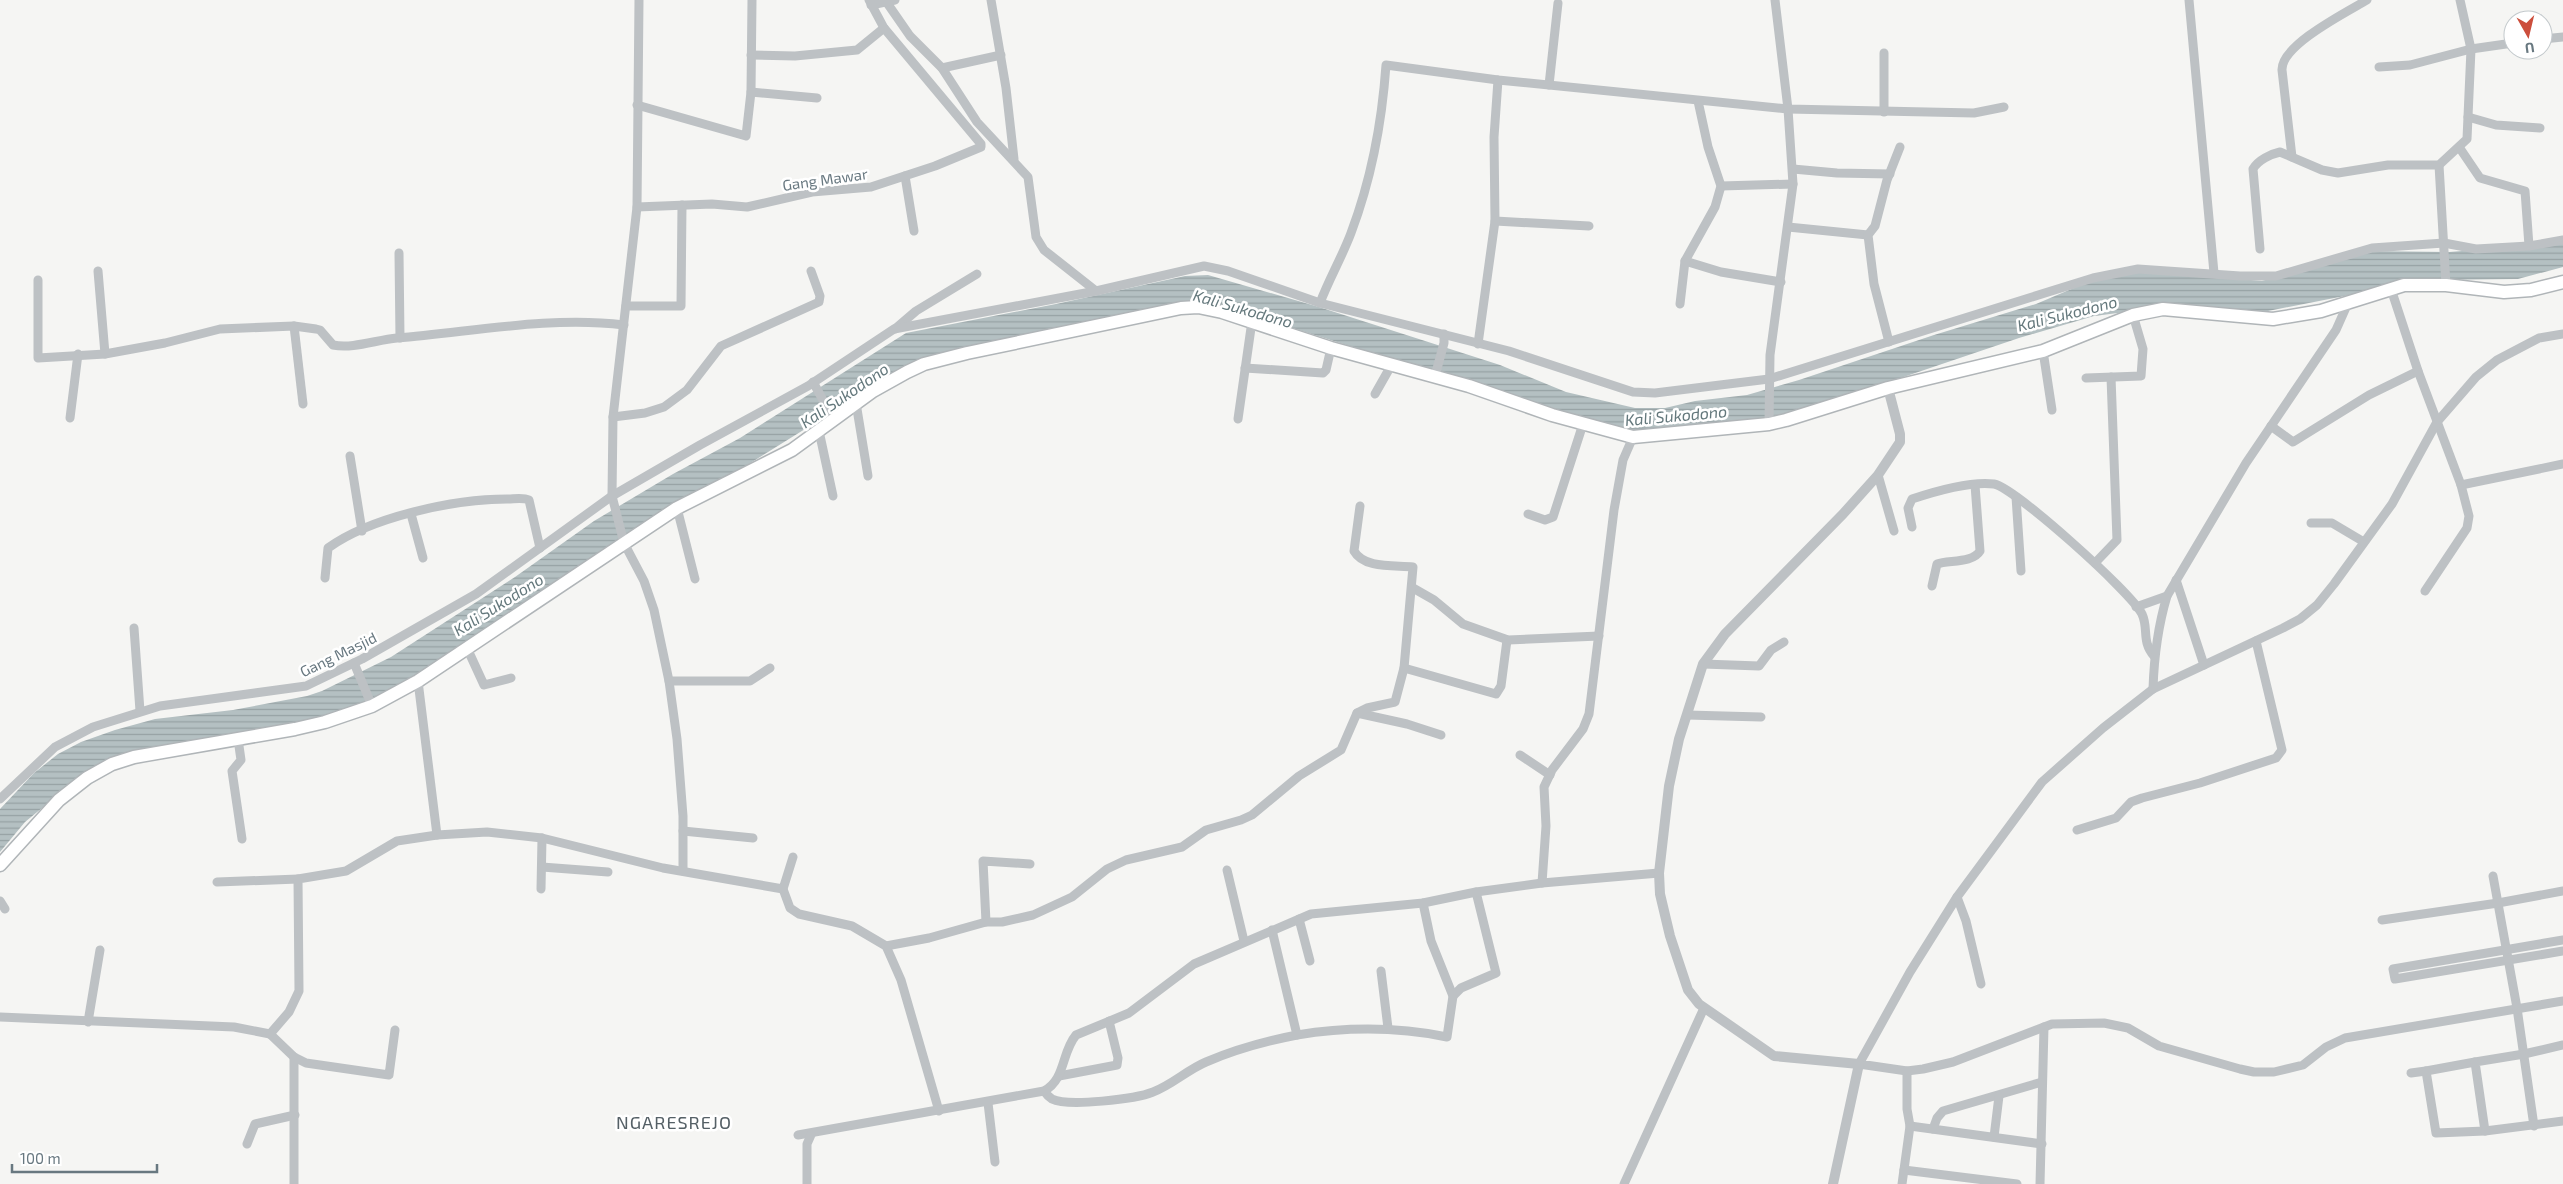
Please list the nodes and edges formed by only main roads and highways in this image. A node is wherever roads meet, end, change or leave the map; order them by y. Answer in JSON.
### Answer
{"nodes":[{"id":1,"x":2563,"y":282,"type":"edge"},
{"id":2,"x":0,"y":865,"type":"edge"}],
"edges":[{"from":1,"to":2,"type":"main road"}]}
